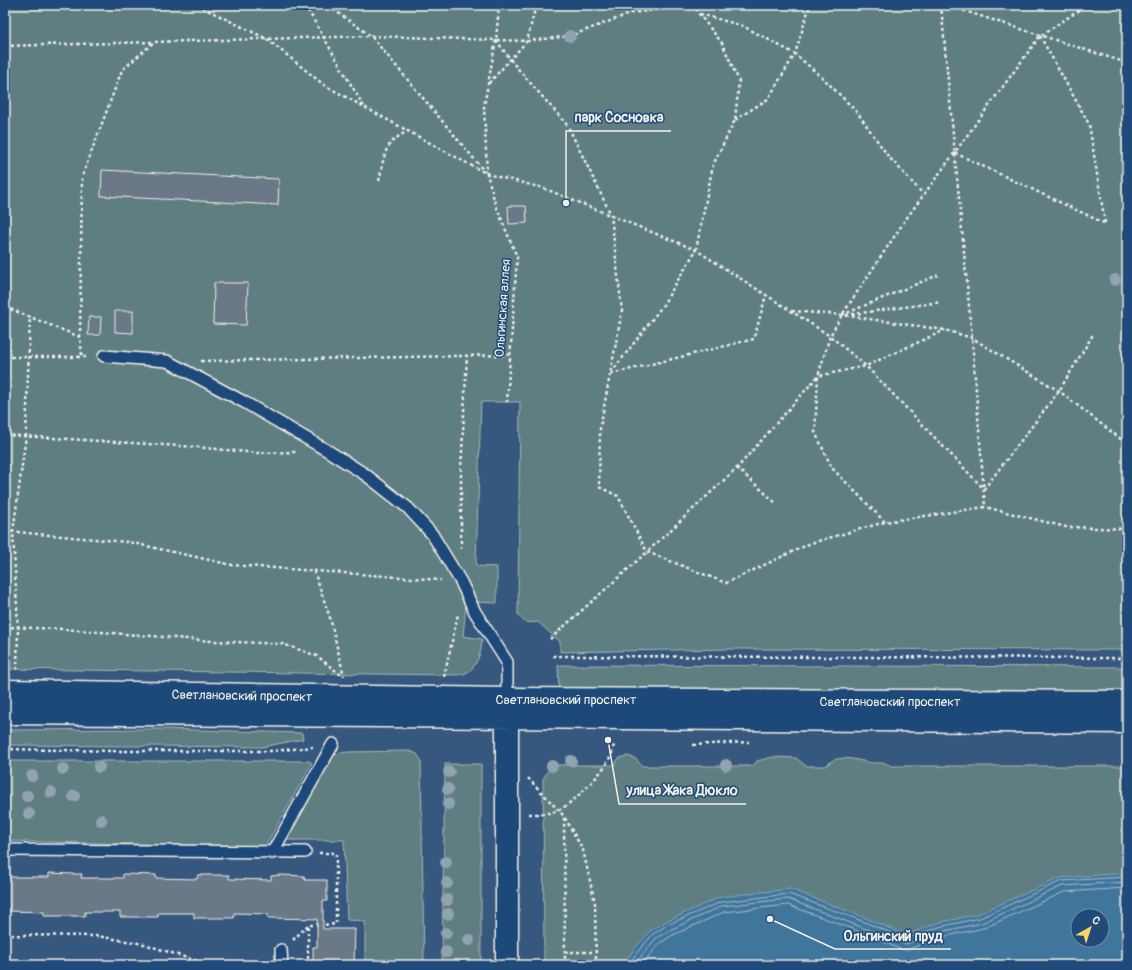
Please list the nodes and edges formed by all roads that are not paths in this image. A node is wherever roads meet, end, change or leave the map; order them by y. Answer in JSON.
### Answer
{"nodes":[{"id":1,"x":104,"y":356,"type":"road end"},
{"id":2,"x":5,"y":691,"type":"edge"},
{"id":3,"x":1127,"y":702,"type":"edge"},
{"id":4,"x":507,"y":708,"type":"junction"},
{"id":5,"x":5,"y":713,"type":"edge"},
{"id":6,"x":1127,"y":722,"type":"edge"},
{"id":7,"x":333,"y":744,"type":"dead end"},
{"id":8,"x":5,"y":850,"type":"edge"},
{"id":9,"x":306,"y":852,"type":"road end"},
{"id":10,"x":272,"y":853,"type":"junction"},
{"id":11,"x":281,"y":950,"type":"road end"},
{"id":12,"x":282,"y":965,"type":"edge"},
{"id":13,"x":507,"y":965,"type":"edge"}],
"edges":[{"from":1,"to":4,"type":"lane"},
{"from":2,"to":4,"type":"main road","name":"Светлановский проспект"},
{"from":3,"to":4,"type":"main road","name":"Светлановский проспект"},
{"from":4,"to":5,"type":"main road","name":"Светлановский проспект"},
{"from":4,"to":6,"type":"main road","name":"Светлановский проспект"},
{"from":4,"to":13,"type":"main road"},
{"from":7,"to":10,"type":"lane"},
{"from":8,"to":10,"type":"lane"},
{"from":9,"to":10,"type":"lane"},
{"from":11,"to":12,"type":"lane"}]}
